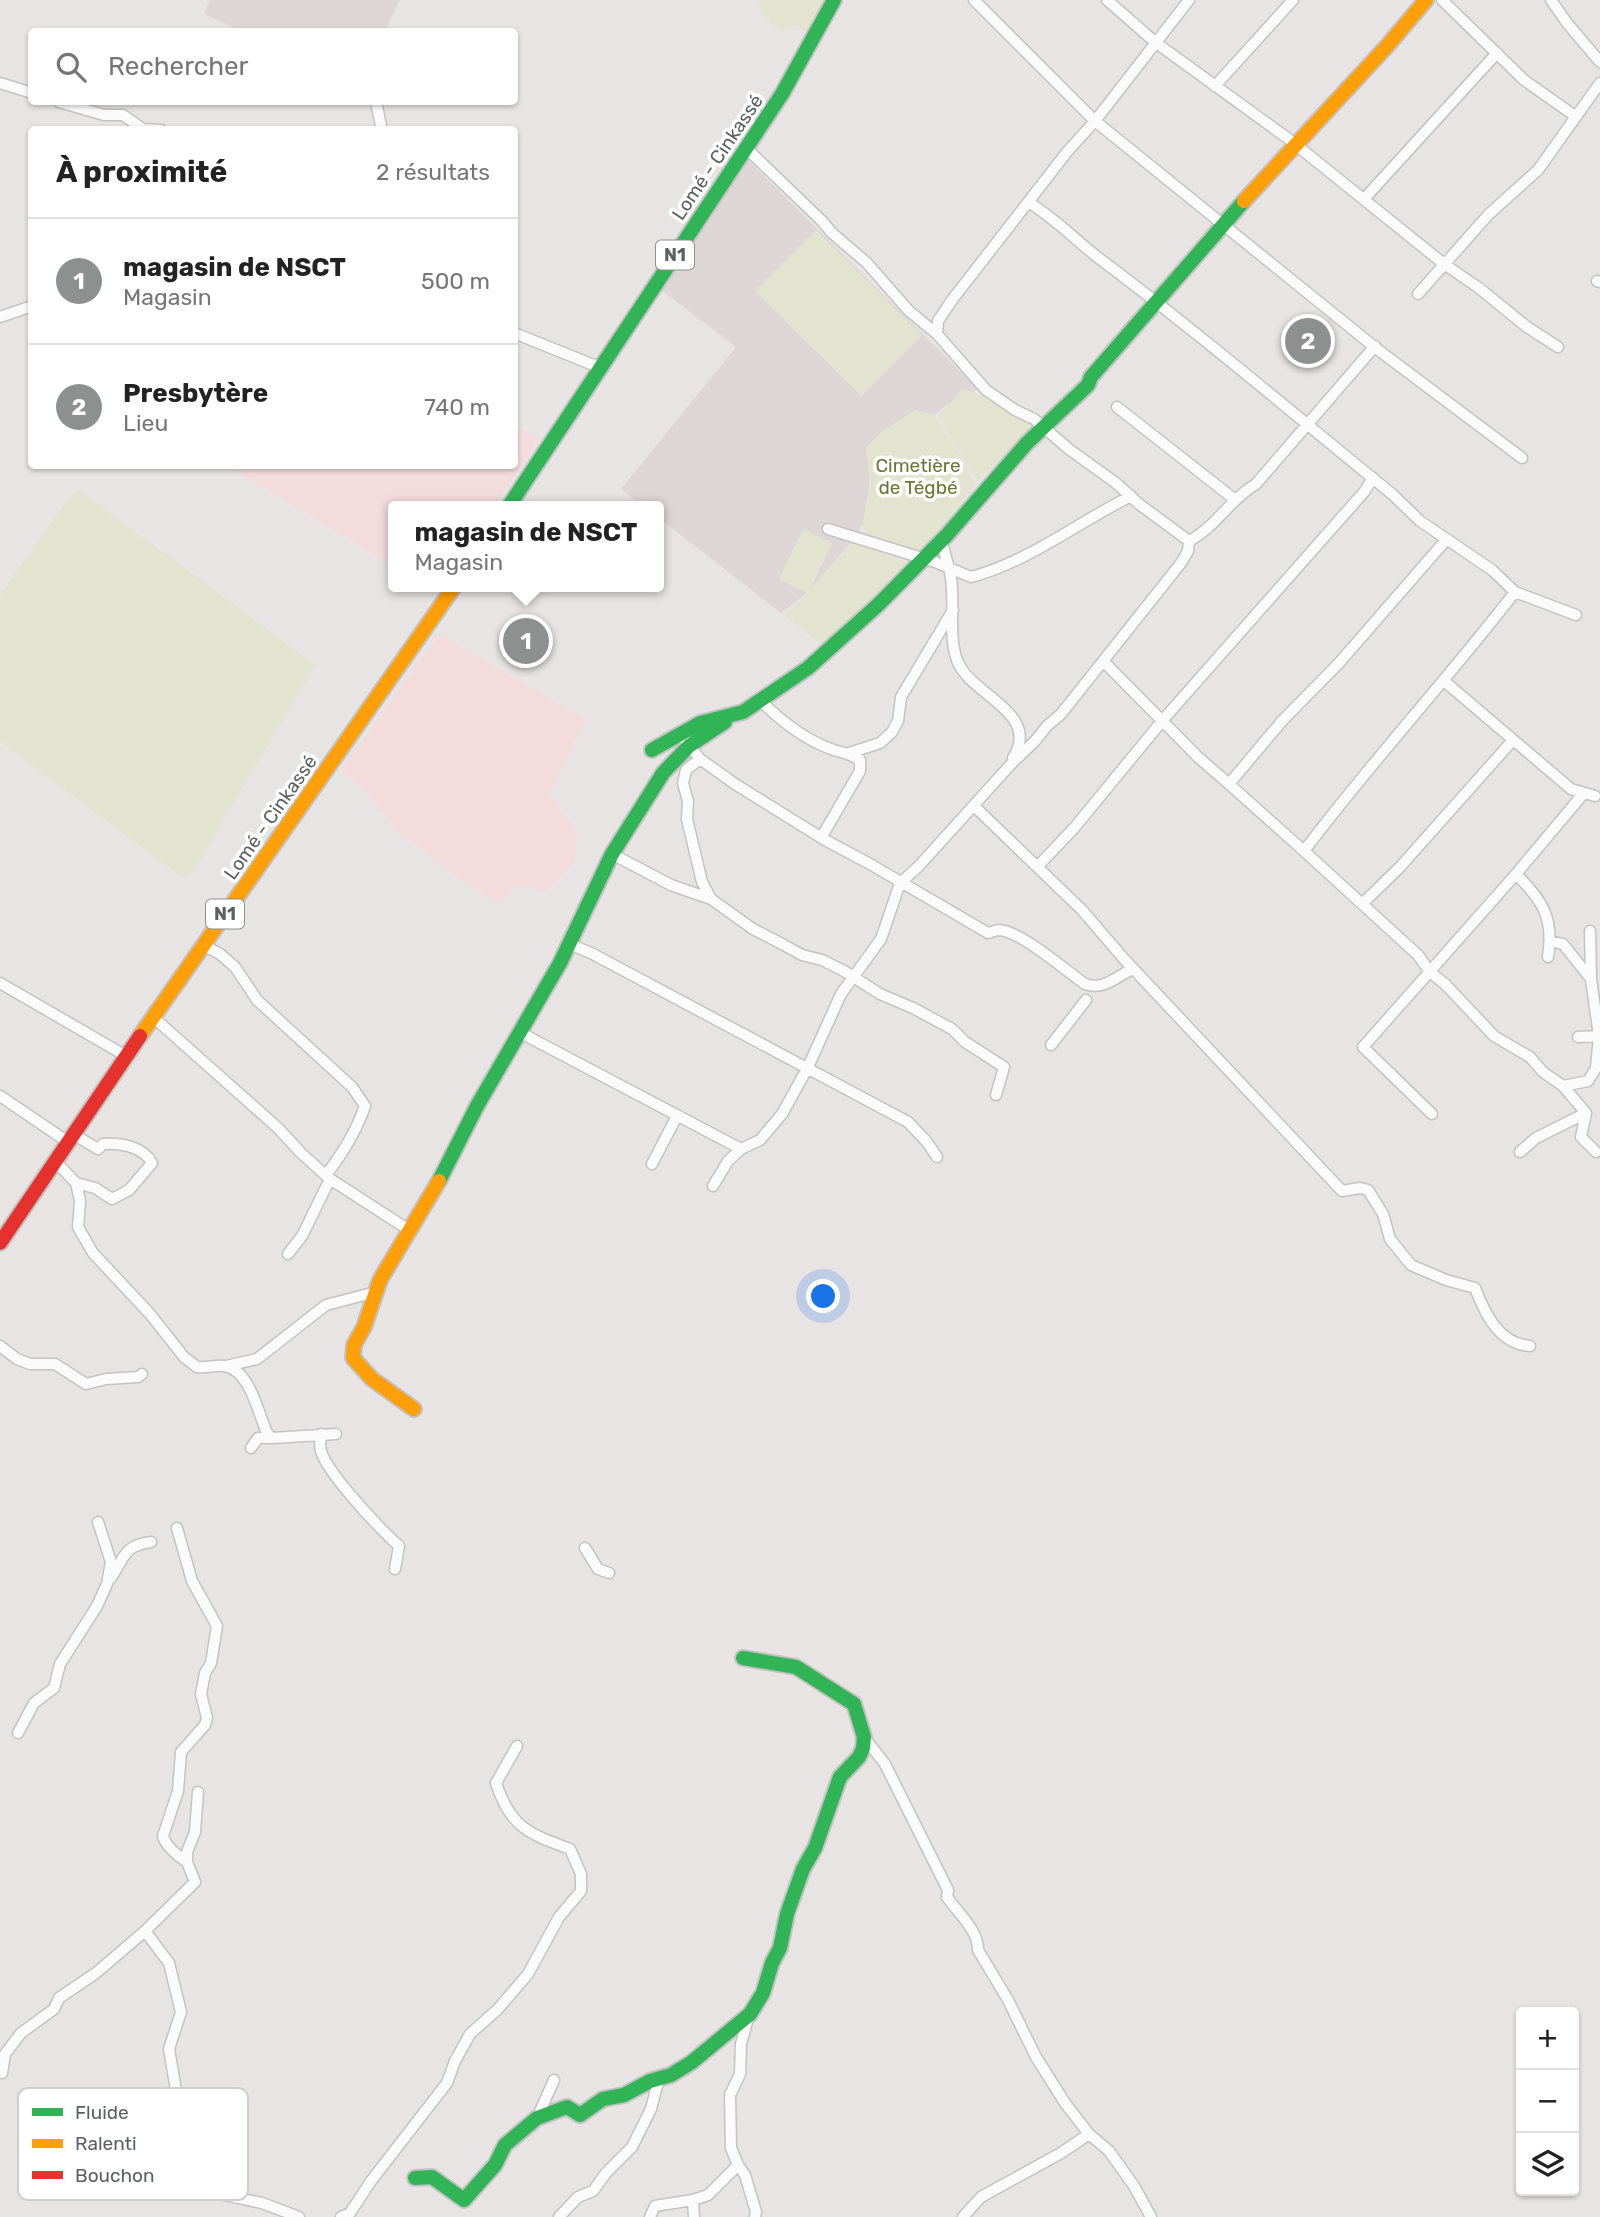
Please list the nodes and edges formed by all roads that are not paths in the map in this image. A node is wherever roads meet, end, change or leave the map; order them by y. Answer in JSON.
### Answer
{"nodes":[{"id":1,"x":834,"y":0,"type":"edge"},
{"id":2,"x":974,"y":0,"type":"edge"},
{"id":3,"x":1107,"y":0,"type":"edge"},
{"id":4,"x":1189,"y":0,"type":"edge"},
{"id":5,"x":1293,"y":0,"type":"edge"},
{"id":6,"x":1426,"y":0,"type":"edge"},
{"id":7,"x":1442,"y":0,"type":"edge"},
{"id":8,"x":1551,"y":0,"type":"edge"},
{"id":9,"x":1155,"y":42,"type":"junction"},
{"id":10,"x":1497,"y":53,"type":"junction"},
{"id":11,"x":1600,"y":62,"type":"edge"},
{"id":12,"x":0,"y":83,"type":"edge"},
{"id":13,"x":1600,"y":83,"type":"edge"},
{"id":14,"x":1215,"y":86,"type":"junction"},
{"id":15,"x":28,"y":92,"type":"edge"},
{"id":16,"x":69,"y":105,"type":"edge"},
{"id":17,"x":377,"y":105,"type":"edge"},
{"id":18,"x":1575,"y":116,"type":"junction"},
{"id":19,"x":1095,"y":121,"type":"junction"},
{"id":20,"x":139,"y":126,"type":"edge"},
{"id":21,"x":381,"y":126,"type":"edge"},
{"id":22,"x":1295,"y":144,"type":"junction"},
{"id":23,"x":745,"y":147,"type":"junction"},
{"id":24,"x":1364,"y":200,"type":"junction"},
{"id":25,"x":1028,"y":202,"type":"junction"},
{"id":26,"x":1223,"y":224,"type":"junction"},
{"id":27,"x":1444,"y":264,"type":"junction"},
{"id":28,"x":1418,"y":295,"type":"dead end"},
{"id":29,"x":1156,"y":301,"type":"junction"},
{"id":30,"x":28,"y":307,"type":"edge"},
{"id":31,"x":0,"y":317,"type":"edge"},
{"id":32,"x":518,"y":334,"type":"edge"},
{"id":33,"x":937,"y":334,"type":"junction"},
{"id":34,"x":1374,"y":346,"type":"junction"},
{"id":35,"x":1558,"y":347,"type":"dead end"},
{"id":36,"x":601,"y":368,"type":"junction"},
{"id":37,"x":1117,"y":407,"type":"dead end"},
{"id":38,"x":1307,"y":424,"type":"junction"},
{"id":39,"x":1043,"y":426,"type":"junction"},
{"id":40,"x":1522,"y":458,"type":"dead end"},
{"id":41,"x":1373,"y":478,"type":"junction"},
{"id":42,"x":1130,"y":496,"type":"junction"},
{"id":43,"x":1234,"y":499,"type":"junction"},
{"id":44,"x":512,"y":501,"type":"edge"},
{"id":45,"x":828,"y":529,"type":"dead end"},
{"id":46,"x":1446,"y":540,"type":"junction"},
{"id":47,"x":942,"y":541,"type":"junction"},
{"id":48,"x":1189,"y":541,"type":"junction"},
{"id":49,"x":922,"y":560,"type":"junction"},
{"id":50,"x":948,"y":568,"type":"junction"},
{"id":51,"x":450,"y":592,"type":"edge"},
{"id":52,"x":1516,"y":592,"type":"junction"},
{"id":53,"x":953,"y":610,"type":"junction"},
{"id":54,"x":1576,"y":615,"type":"dead end"},
{"id":55,"x":1103,"y":661,"type":"junction"},
{"id":56,"x":1444,"y":681,"type":"junction"},
{"id":57,"x":761,"y":701,"type":"junction"},
{"id":58,"x":743,"y":712,"type":"junction"},
{"id":59,"x":1162,"y":721,"type":"junction"},
{"id":60,"x":680,"y":734,"type":"junction"},
{"id":61,"x":1513,"y":740,"type":"junction"},
{"id":62,"x":689,"y":746,"type":"junction"},
{"id":63,"x":652,"y":750,"type":"dead end"},
{"id":64,"x":849,"y":753,"type":"junction"},
{"id":65,"x":700,"y":759,"type":"junction"},
{"id":66,"x":1013,"y":762,"type":"junction"},
{"id":67,"x":1229,"y":784,"type":"junction"},
{"id":68,"x":974,"y":806,"type":"junction"},
{"id":69,"x":821,"y":838,"type":"junction"},
{"id":70,"x":1304,"y":850,"type":"junction"},
{"id":71,"x":612,"y":855,"type":"junction"},
{"id":72,"x":1038,"y":866,"type":"junction"},
{"id":73,"x":1516,"y":874,"type":"junction"},
{"id":74,"x":900,"y":883,"type":"junction"},
{"id":75,"x":711,"y":900,"type":"junction"},
{"id":76,"x":1362,"y":904,"type":"junction"},
{"id":77,"x":1590,"y":931,"type":"dead end"},
{"id":78,"x":1550,"y":941,"type":"junction"},
{"id":79,"x":569,"y":944,"type":"junction"},
{"id":80,"x":203,"y":945,"type":"junction"},
{"id":81,"x":1548,"y":957,"type":"dead end"},
{"id":82,"x":1133,"y":969,"type":"junction"},
{"id":83,"x":1430,"y":972,"type":"junction"},
{"id":84,"x":852,"y":977,"type":"junction"},
{"id":85,"x":1591,"y":979,"type":"junction"},
{"id":86,"x":0,"y":983,"type":"edge"},
{"id":87,"x":1086,"y":1000,"type":"dead end"},
{"id":88,"x":153,"y":1017,"type":"junction"},
{"id":89,"x":521,"y":1033,"type":"junction"},
{"id":90,"x":1600,"y":1035,"type":"edge"},
{"id":91,"x":1578,"y":1037,"type":"dead end"},
{"id":92,"x":1051,"y":1045,"type":"dead end"},
{"id":93,"x":126,"y":1056,"type":"junction"},
{"id":94,"x":808,"y":1067,"type":"junction"},
{"id":95,"x":1563,"y":1086,"type":"junction"},
{"id":96,"x":996,"y":1095,"type":"dead end"},
{"id":97,"x":0,"y":1096,"type":"edge"},
{"id":98,"x":1432,"y":1114,"type":"dead end"},
{"id":99,"x":1586,"y":1114,"type":"junction"},
{"id":100,"x":677,"y":1116,"type":"junction"},
{"id":101,"x":71,"y":1138,"type":"junction"},
{"id":102,"x":741,"y":1149,"type":"junction"},
{"id":103,"x":1520,"y":1152,"type":"dead end"},
{"id":104,"x":1596,"y":1152,"type":"dead end"},
{"id":105,"x":937,"y":1157,"type":"dead end"},
{"id":106,"x":55,"y":1161,"type":"junction"},
{"id":107,"x":652,"y":1164,"type":"dead end"},
{"id":108,"x":328,"y":1177,"type":"junction"},
{"id":109,"x":76,"y":1183,"type":"junction"},
{"id":110,"x":713,"y":1186,"type":"dead end"},
{"id":111,"x":409,"y":1230,"type":"junction"},
{"id":112,"x":0,"y":1243,"type":"edge"},
{"id":113,"x":288,"y":1254,"type":"dead end"},
{"id":114,"x":376,"y":1292,"type":"junction"},
{"id":115,"x":0,"y":1346,"type":"edge"},
{"id":116,"x":1530,"y":1346,"type":"dead end"},
{"id":117,"x":224,"y":1366,"type":"junction"},
{"id":118,"x":142,"y":1374,"type":"dead end"},
{"id":119,"x":414,"y":1409,"type":"dead end"},
{"id":120,"x":261,"y":1421,"type":"junction"},
{"id":121,"x":321,"y":1434,"type":"junction"},
{"id":122,"x":336,"y":1434,"type":"dead end"},
{"id":123,"x":258,"y":1438,"type":"junction"},
{"id":124,"x":272,"y":1438,"type":"junction"},
{"id":125,"x":251,"y":1448,"type":"dead end"},
{"id":126,"x":98,"y":1522,"type":"dead end"},
{"id":127,"x":177,"y":1528,"type":"dead end"},
{"id":128,"x":151,"y":1542,"type":"dead end"},
{"id":129,"x":585,"y":1548,"type":"dead end"},
{"id":130,"x":395,"y":1569,"type":"dead end"},
{"id":131,"x":609,"y":1573,"type":"dead end"},
{"id":132,"x":107,"y":1584,"type":"junction"},
{"id":133,"x":743,"y":1658,"type":"dead end"},
{"id":134,"x":18,"y":1732,"type":"dead end"},
{"id":135,"x":864,"y":1737,"type":"junction"},
{"id":136,"x":517,"y":1746,"type":"dead end"},
{"id":137,"x":198,"y":1792,"type":"dead end"},
{"id":138,"x":187,"y":1862,"type":"junction"},
{"id":139,"x":145,"y":1931,"type":"junction"},
{"id":140,"x":750,"y":2014,"type":"junction"},
{"id":141,"x":0,"y":2073,"type":"edge"},
{"id":142,"x":659,"y":2078,"type":"junction"},
{"id":143,"x":554,"y":2080,"type":"dead end"},
{"id":144,"x":176,"y":2088,"type":"edge"},
{"id":145,"x":537,"y":2118,"type":"junction"},
{"id":146,"x":1090,"y":2134,"type":"junction"},
{"id":147,"x":738,"y":2165,"type":"junction"},
{"id":148,"x":415,"y":2178,"type":"dead end"},
{"id":149,"x":248,"y":2200,"type":"edge"},
{"id":150,"x":693,"y":2200,"type":"junction"},
{"id":151,"x":299,"y":2217,"type":"edge"},
{"id":152,"x":341,"y":2217,"type":"edge"},
{"id":153,"x":559,"y":2217,"type":"edge"},
{"id":154,"x":650,"y":2217,"type":"edge"},
{"id":155,"x":694,"y":2217,"type":"edge"},
{"id":156,"x":755,"y":2217,"type":"edge"},
{"id":157,"x":963,"y":2217,"type":"edge"},
{"id":158,"x":1151,"y":2217,"type":"edge"}],
"edges":[{"from":1,"to":23,"type":"main road","name":"Lomé - Cinkassé","number":"N1"},
{"from":2,"to":19,"type":"street"},
{"from":3,"to":9,"type":"street"},
{"from":4,"to":9,"type":"street"},
{"from":5,"to":14,"type":"street"},
{"from":6,"to":22,"type":"main road"},
{"from":7,"to":10,"type":"street"},
{"from":8,"to":11,"type":"street"},
{"from":9,"to":14,"type":"street"},
{"from":9,"to":19,"type":"street"},
{"from":10,"to":18,"type":"street"},
{"from":10,"to":24,"type":"street"},
{"from":12,"to":15,"type":"street"},
{"from":13,"to":18,"type":"street"},
{"from":14,"to":22,"type":"street"},
{"from":16,"to":20,"type":"street"},
{"from":17,"to":21,"type":"street"},
{"from":18,"to":27,"type":"street"},
{"from":19,"to":25,"type":"street"},
{"from":19,"to":26,"type":"street"},
{"from":22,"to":24,"type":"street"},
{"from":22,"to":26,"type":"main road"},
{"from":23,"to":33,"type":"street"},
{"from":23,"to":36,"type":"main road","name":"Lomé - Cinkassé","number":"N1"},
{"from":24,"to":27,"type":"street"},
{"from":25,"to":29,"type":"street"},
{"from":25,"to":33,"type":"street"},
{"from":26,"to":29,"type":"main road"},
{"from":26,"to":34,"type":"street"},
{"from":27,"to":28,"type":"street"},
{"from":27,"to":35,"type":"street"},
{"from":29,"to":38,"type":"street"},
{"from":29,"to":39,"type":"main road"},
{"from":30,"to":31,"type":"street"},
{"from":32,"to":36,"type":"street"},
{"from":33,"to":39,"type":"street"},
{"from":34,"to":38,"type":"street"},
{"from":34,"to":40,"type":"street"},
{"from":36,"to":44,"type":"main road","name":"Lomé - Cinkassé","number":"N1"},
{"from":37,"to":43,"type":"street"},
{"from":38,"to":41,"type":"street"},
{"from":38,"to":43,"type":"street"},
{"from":39,"to":42,"type":"street"},
{"from":39,"to":47,"type":"main road"},
{"from":41,"to":46,"type":"street"},
{"from":41,"to":59,"type":"street"},
{"from":42,"to":48,"type":"street"},
{"from":42,"to":50,"type":"street"},
{"from":43,"to":48,"type":"street"},
{"from":45,"to":49,"type":"street"},
{"from":46,"to":52,"type":"street"},
{"from":46,"to":67,"type":"street"},
{"from":47,"to":49,"type":"main road"},
{"from":47,"to":50,"type":"street"},
{"from":48,"to":55,"type":"street"},
{"from":49,"to":50,"type":"street"},
{"from":49,"to":57,"type":"main road"},
{"from":50,"to":53,"type":"street"},
{"from":51,"to":80,"type":"main road","name":"Lomé - Cinkassé","number":"N1"},
{"from":52,"to":54,"type":"street"},
{"from":52,"to":56,"type":"street"},
{"from":53,"to":64,"type":"street"},
{"from":53,"to":66,"type":"street"},
{"from":55,"to":59,"type":"street"},
{"from":55,"to":66,"type":"street"},
{"from":56,"to":61,"type":"street"},
{"from":56,"to":70,"type":"street"},
{"from":57,"to":58,"type":"main road"},
{"from":57,"to":64,"type":"street"},
{"from":58,"to":60,"type":"main road"},
{"from":58,"to":62,"type":"main road"},
{"from":59,"to":67,"type":"street"},
{"from":59,"to":72,"type":"street"},
{"from":60,"to":62,"type":"street"},
{"from":60,"to":63,"type":"main road"},
{"from":61,"to":73,"type":"street"},
{"from":61,"to":76,"type":"street"},
{"from":62,"to":65,"type":"street"},
{"from":62,"to":71,"type":"main road"},
{"from":64,"to":69,"type":"street"},
{"from":65,"to":69,"type":"street"},
{"from":65,"to":75,"type":"street"},
{"from":66,"to":68,"type":"street"},
{"from":67,"to":70,"type":"street"},
{"from":68,"to":72,"type":"street"},
{"from":68,"to":74,"type":"street"},
{"from":69,"to":74,"type":"street"},
{"from":70,"to":76,"type":"street"},
{"from":71,"to":75,"type":"street"},
{"from":71,"to":79,"type":"main road"},
{"from":72,"to":82,"type":"street"},
{"from":73,"to":78,"type":"street"},
{"from":73,"to":83,"type":"street"},
{"from":74,"to":82,"type":"street"},
{"from":74,"to":84,"type":"street"},
{"from":75,"to":84,"type":"street"},
{"from":76,"to":83,"type":"street"},
{"from":77,"to":85,"type":"street"},
{"from":78,"to":81,"type":"street"},
{"from":78,"to":85,"type":"street"},
{"from":79,"to":89,"type":"main road"},
{"from":79,"to":94,"type":"street"},
{"from":80,"to":88,"type":"main road","name":"Lomé - Cinkassé","number":"N1"},
{"from":80,"to":108,"type":"street"},
{"from":82,"to":116,"type":"street"},
{"from":83,"to":95,"type":"street"},
{"from":83,"to":98,"type":"street"},
{"from":84,"to":94,"type":"street"},
{"from":84,"to":96,"type":"street"},
{"from":85,"to":90,"type":"street"},
{"from":86,"to":93,"type":"street"},
{"from":87,"to":92,"type":"street"},
{"from":88,"to":93,"type":"main road","name":"Lomé - Cinkassé","number":"N1"},
{"from":88,"to":108,"type":"street"},
{"from":89,"to":100,"type":"street"},
{"from":89,"to":111,"type":"main road"},
{"from":90,"to":91,"type":"street"},
{"from":90,"to":95,"type":"street"},
{"from":93,"to":101,"type":"main road","name":"Lomé - Cinkassé","number":"N1"},
{"from":94,"to":102,"type":"street"},
{"from":94,"to":105,"type":"street"},
{"from":95,"to":99,"type":"street"},
{"from":97,"to":101,"type":"street"},
{"from":99,"to":103,"type":"street"},
{"from":99,"to":104,"type":"street"},
{"from":100,"to":102,"type":"street"},
{"from":100,"to":107,"type":"street"},
{"from":101,"to":106,"type":"main road","name":"Lomé - Cinkassé","number":"N1"},
{"from":101,"to":109,"type":"street"},
{"from":102,"to":110,"type":"street"},
{"from":106,"to":109,"type":"street"},
{"from":106,"to":112,"type":"main road","name":"Lomé - Cinkassé","number":"N1"},
{"from":108,"to":111,"type":"street"},
{"from":108,"to":113,"type":"street"},
{"from":109,"to":117,"type":"street"},
{"from":111,"to":114,"type":"main road"},
{"from":114,"to":117,"type":"street"},
{"from":114,"to":119,"type":"main road"},
{"from":115,"to":118,"type":"street"},
{"from":117,"to":120,"type":"street"},
{"from":120,"to":123,"type":"street"},
{"from":120,"to":124,"type":"street"},
{"from":121,"to":122,"type":"street"},
{"from":121,"to":124,"type":"street"},
{"from":121,"to":130,"type":"street"},
{"from":123,"to":124,"type":"street"},
{"from":123,"to":125,"type":"street"},
{"from":126,"to":132,"type":"street"},
{"from":127,"to":138,"type":"street"},
{"from":128,"to":132,"type":"street"},
{"from":129,"to":131,"type":"street"},
{"from":132,"to":134,"type":"street"},
{"from":133,"to":135,"type":"main road"},
{"from":135,"to":140,"type":"main road"},
{"from":135,"to":146,"type":"street"},
{"from":136,"to":152,"type":"street"},
{"from":137,"to":138,"type":"street"},
{"from":138,"to":139,"type":"street"},
{"from":139,"to":141,"type":"street"},
{"from":139,"to":144,"type":"street"},
{"from":140,"to":142,"type":"main road"},
{"from":140,"to":147,"type":"street"},
{"from":142,"to":145,"type":"main road"},
{"from":142,"to":153,"type":"street"},
{"from":143,"to":145,"type":"street"},
{"from":145,"to":148,"type":"main road"},
{"from":146,"to":157,"type":"street"},
{"from":146,"to":158,"type":"street"},
{"from":147,"to":150,"type":"street"},
{"from":147,"to":156,"type":"street"},
{"from":149,"to":151,"type":"street"},
{"from":150,"to":154,"type":"street"},
{"from":150,"to":155,"type":"street"}]}
